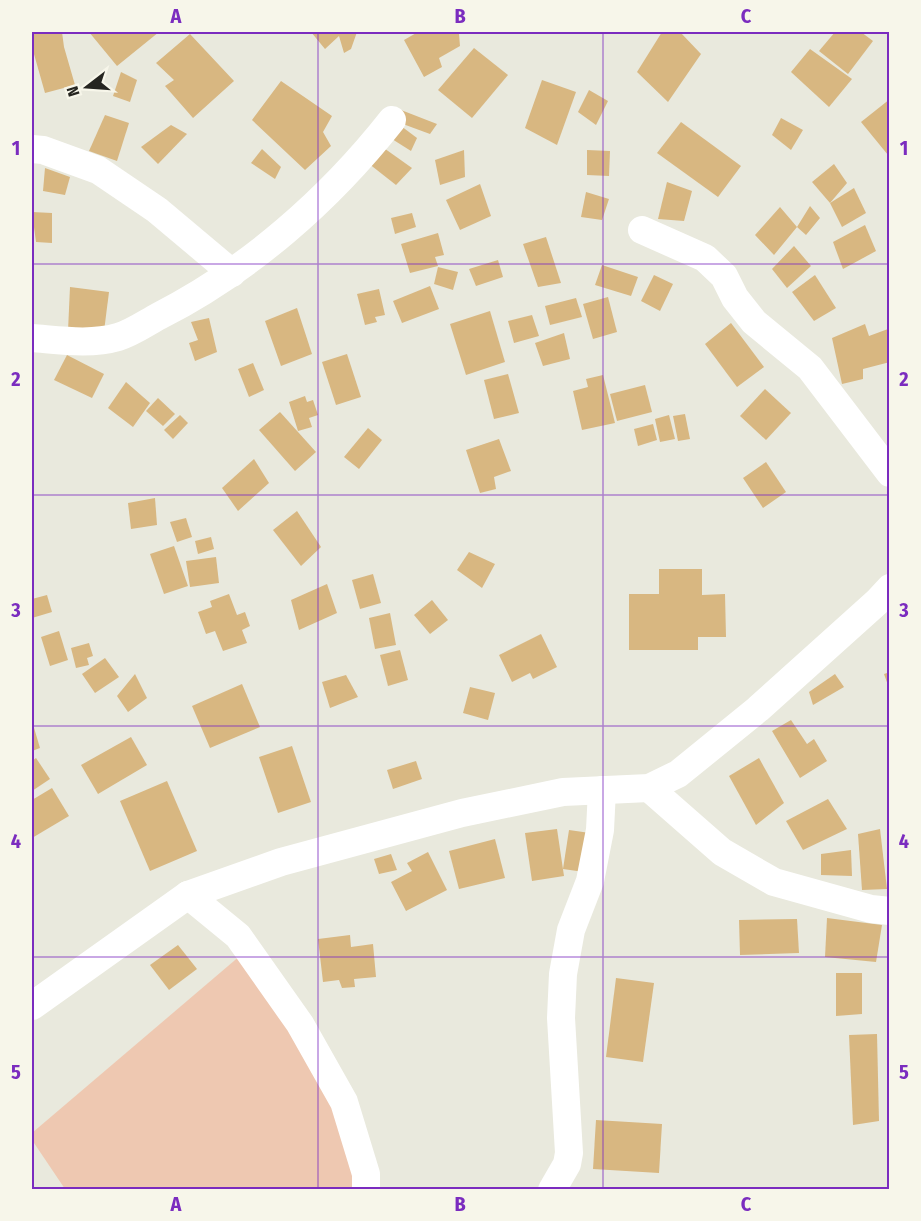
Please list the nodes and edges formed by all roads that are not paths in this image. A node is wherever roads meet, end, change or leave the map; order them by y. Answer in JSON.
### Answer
{"nodes":[{"id":1,"x":392,"y":120,"type":"dead end"},
{"id":2,"x":32,"y":149,"type":"edge"},
{"id":3,"x":642,"y":230,"type":"dead end"},
{"id":4,"x":232,"y":273,"type":"junction"},
{"id":5,"x":32,"y":338,"type":"edge"},
{"id":6,"x":890,"y":473,"type":"edge"},
{"id":7,"x":890,"y":588,"type":"edge"},
{"id":8,"x":649,"y":788,"type":"junction"},
{"id":9,"x":602,"y":790,"type":"junction"},
{"id":10,"x":188,"y":895,"type":"junction"},
{"id":11,"x":890,"y":911,"type":"edge"},
{"id":12,"x":32,"y":1006,"type":"edge"},
{"id":13,"x":366,"y":1190,"type":"edge"},
{"id":14,"x":552,"y":1190,"type":"edge"}],
"edges":[{"from":1,"to":4,"type":"street"},
{"from":2,"to":4,"type":"street"},
{"from":3,"to":6,"type":"street"},
{"from":4,"to":5,"type":"street"},
{"from":7,"to":8,"type":"street"},
{"from":8,"to":9,"type":"street"},
{"from":8,"to":11,"type":"street"},
{"from":9,"to":10,"type":"street"},
{"from":9,"to":14,"type":"street"},
{"from":10,"to":12,"type":"street"},
{"from":10,"to":13,"type":"street"}]}
